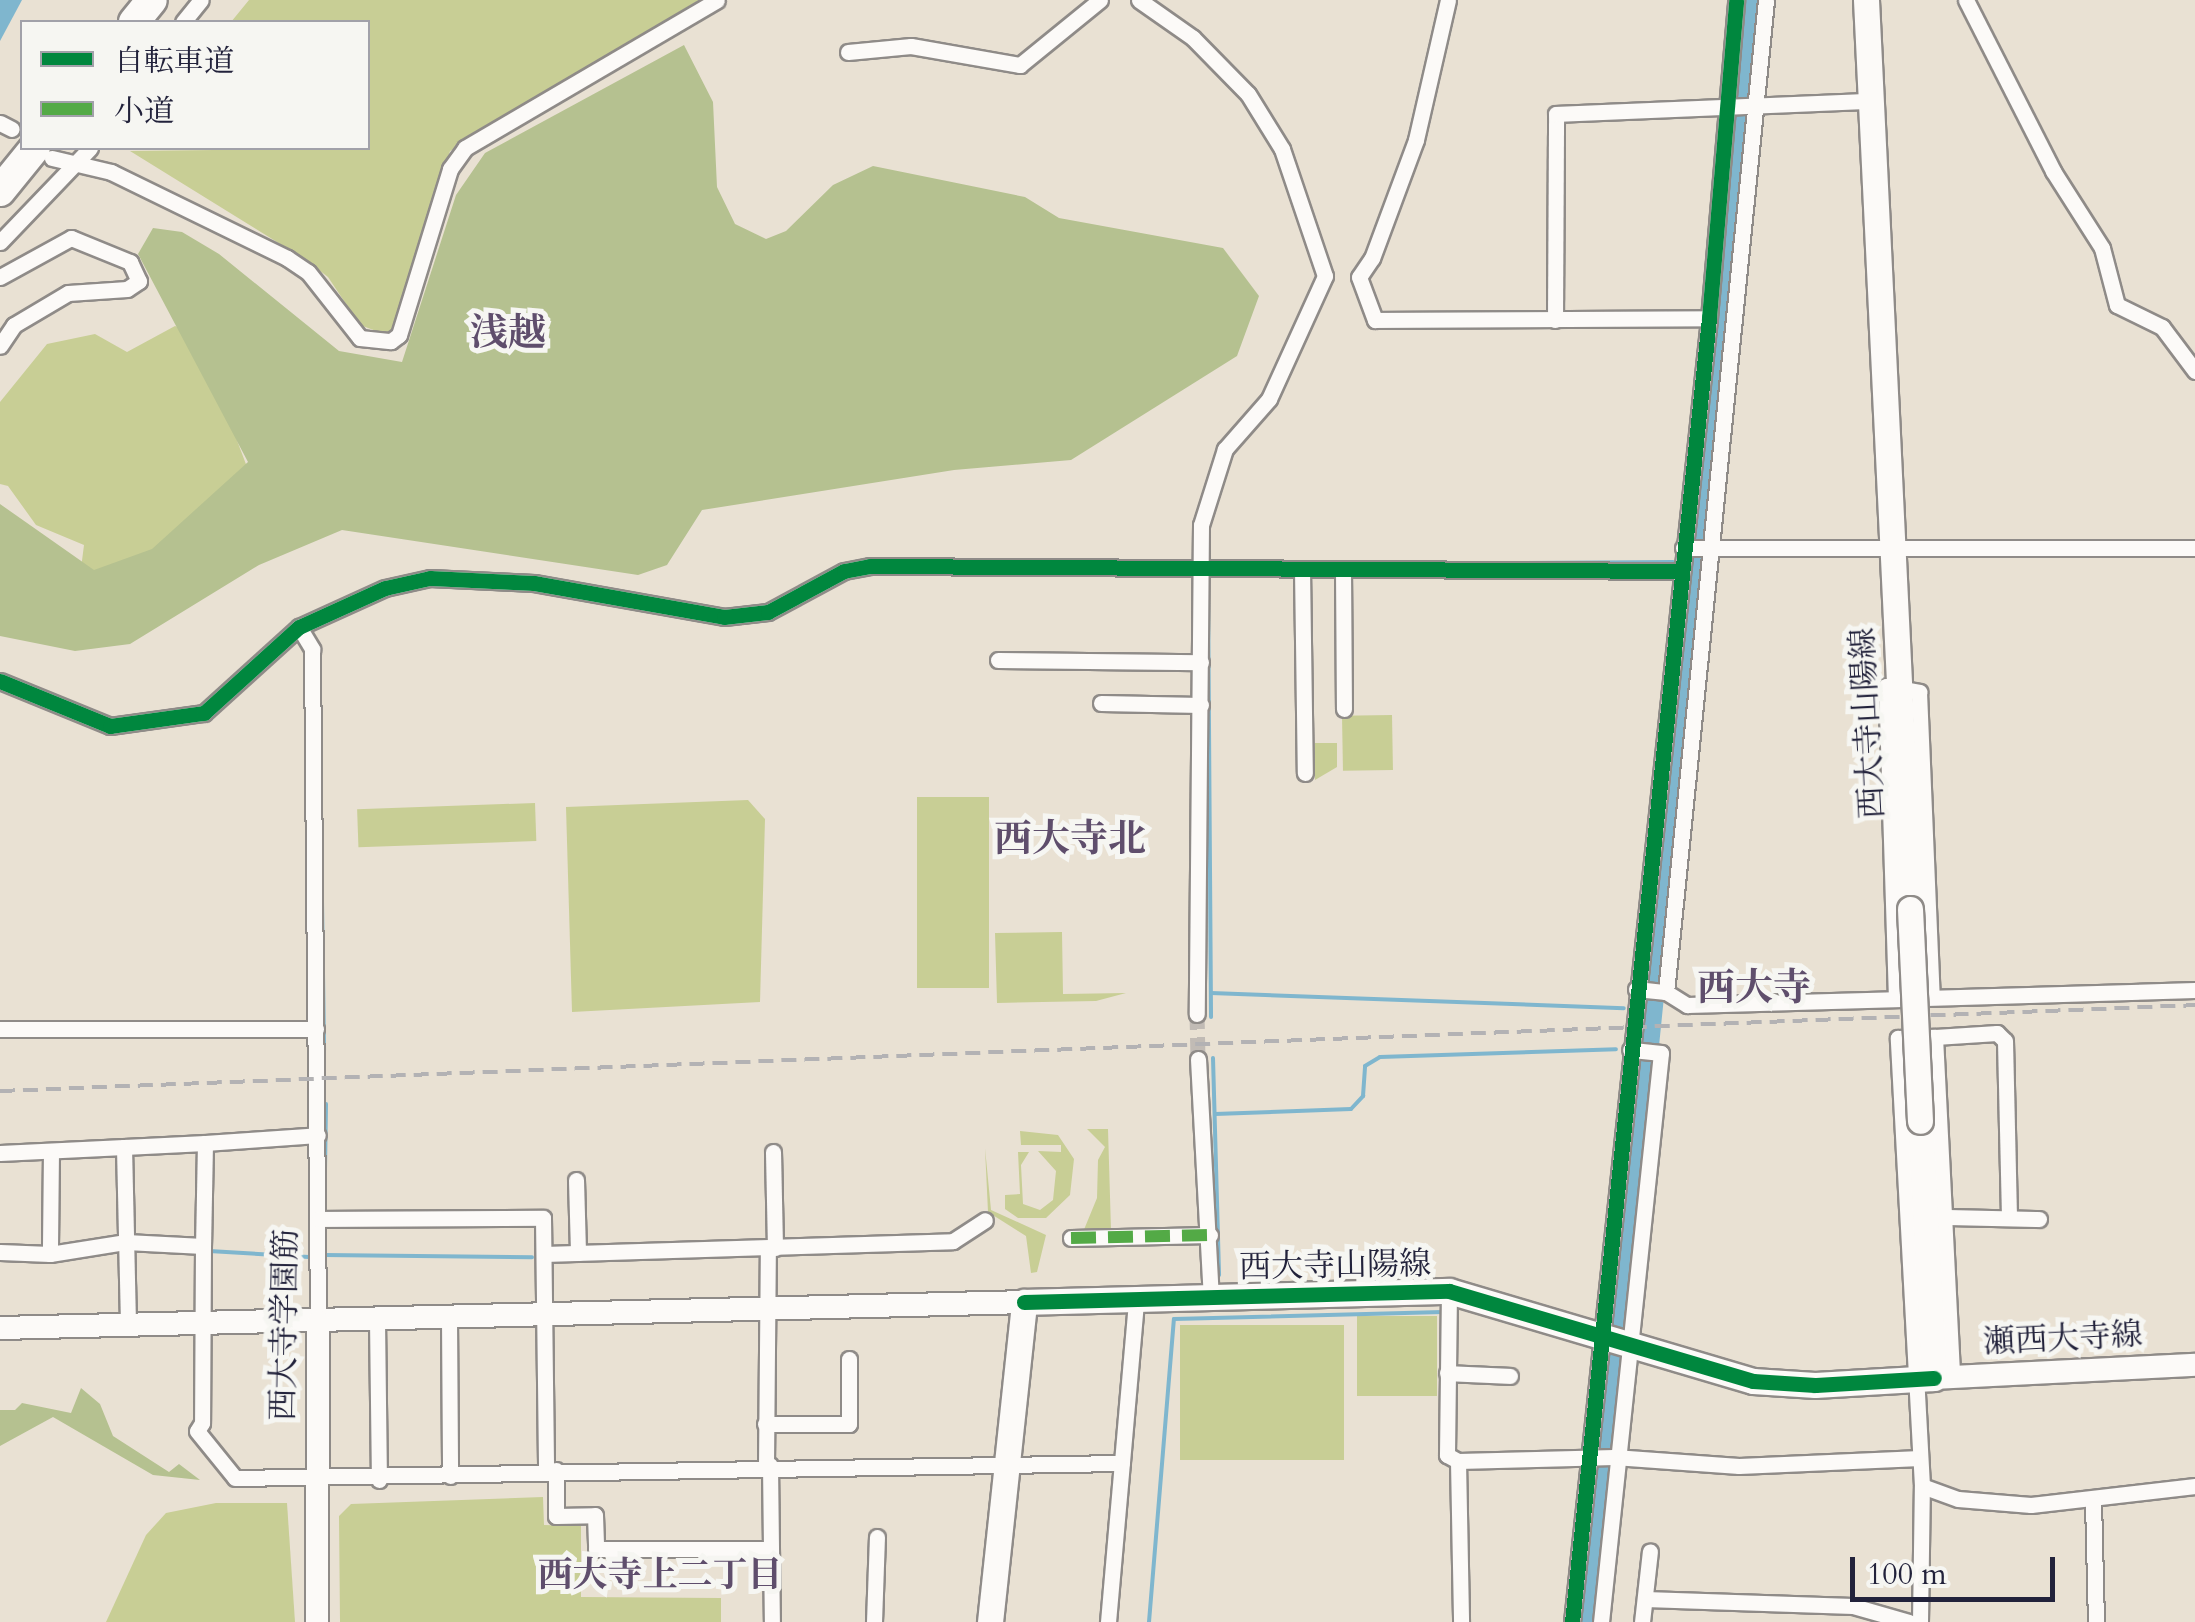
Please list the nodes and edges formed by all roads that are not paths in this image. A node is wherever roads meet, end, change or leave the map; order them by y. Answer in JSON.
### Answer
{"nodes":[{"id":1,"x":152,"y":0,"type":"edge"},
{"id":2,"x":200,"y":0,"type":"edge"},
{"id":3,"x":717,"y":0,"type":"edge"},
{"id":4,"x":1100,"y":0,"type":"edge"},
{"id":5,"x":1138,"y":0,"type":"edge"},
{"id":6,"x":1448,"y":0,"type":"edge"},
{"id":7,"x":1736,"y":0,"type":"edge"},
{"id":8,"x":1766,"y":0,"type":"edge"},
{"id":9,"x":1866,"y":0,"type":"edge"},
{"id":10,"x":1966,"y":0,"type":"edge"},
{"id":11,"x":136,"y":20,"type":"edge"},
{"id":12,"x":185,"y":20,"type":"edge"},
{"id":13,"x":848,"y":52,"type":"dead end"},
{"id":14,"x":1870,"y":101,"type":"junction"},
{"id":15,"x":1729,"y":103,"type":"junction"},
{"id":16,"x":1754,"y":103,"type":"junction"},
{"id":17,"x":20,"y":150,"type":"edge"},
{"id":18,"x":48,"y":150,"type":"edge"},
{"id":19,"x":88,"y":150,"type":"edge"},
{"id":20,"x":77,"y":164,"type":"junction"},
{"id":21,"x":1,"y":190,"type":"edge"},
{"id":22,"x":1730,"y":217,"type":"junction"},
{"id":23,"x":0,"y":242,"type":"edge"},
{"id":24,"x":0,"y":276,"type":"edge"},
{"id":25,"x":1326,"y":276,"type":"junction"},
{"id":26,"x":1359,"y":277,"type":"junction"},
{"id":27,"x":1710,"y":318,"type":"junction"},
{"id":28,"x":1555,"y":320,"type":"junction"},
{"id":29,"x":0,"y":346,"type":"edge"},
{"id":30,"x":2195,"y":371,"type":"edge"},
{"id":31,"x":1893,"y":548,"type":"junction"},
{"id":32,"x":2195,"y":548,"type":"edge"},
{"id":33,"x":1698,"y":549,"type":"junction"},
{"id":34,"x":1202,"y":568,"type":"junction"},
{"id":35,"x":1302,"y":569,"type":"junction"},
{"id":36,"x":1343,"y":570,"type":"junction"},
{"id":37,"x":1681,"y":571,"type":"junction"},
{"id":38,"x":299,"y":627,"type":"junction"},
{"id":39,"x":1675,"y":652,"type":"junction"},
{"id":40,"x":1700,"y":653,"type":"junction"},
{"id":41,"x":998,"y":660,"type":"dead end"},
{"id":42,"x":1201,"y":662,"type":"junction"},
{"id":43,"x":0,"y":681,"type":"edge"},
{"id":44,"x":1898,"y":686,"type":"junction"},
{"id":45,"x":1101,"y":704,"type":"dead end"},
{"id":46,"x":1201,"y":705,"type":"junction"},
{"id":47,"x":1344,"y":710,"type":"dead end"},
{"id":48,"x":1306,"y":774,"type":"dead end"},
{"id":49,"x":1643,"y":938,"type":"junction"},
{"id":50,"x":1668,"y":941,"type":"junction"},
{"id":51,"x":1639,"y":990,"type":"junction"},
{"id":52,"x":2195,"y":990,"type":"edge"},
{"id":53,"x":1664,"y":992,"type":"junction"},
{"id":54,"x":1932,"y":998,"type":"junction"},
{"id":55,"x":1896,"y":999,"type":"junction"},
{"id":56,"x":1197,"y":1014,"type":"tunnel mouth"},
{"id":57,"x":0,"y":1030,"type":"edge"},
{"id":58,"x":316,"y":1030,"type":"junction"},
{"id":59,"x":1935,"y":1037,"type":"junction"},
{"id":60,"x":1634,"y":1050,"type":"junction"},
{"id":61,"x":1198,"y":1059,"type":"tunnel mouth"},
{"id":62,"x":1625,"y":1130,"type":"junction"},
{"id":63,"x":1652,"y":1131,"type":"junction"},
{"id":64,"x":318,"y":1134,"type":"junction"},
{"id":65,"x":204,"y":1142,"type":"junction"},
{"id":66,"x":124,"y":1148,"type":"junction"},
{"id":67,"x":51,"y":1151,"type":"junction"},
{"id":68,"x":773,"y":1152,"type":"dead end"},
{"id":69,"x":0,"y":1153,"type":"edge"},
{"id":70,"x":576,"y":1180,"type":"dead end"},
{"id":71,"x":1944,"y":1217,"type":"junction"},
{"id":72,"x":2009,"y":1218,"type":"junction"},
{"id":73,"x":318,"y":1219,"type":"junction"},
{"id":74,"x":2039,"y":1219,"type":"dead end"},
{"id":75,"x":984,"y":1220,"type":"dead end"},
{"id":76,"x":1210,"y":1235,"type":"junction"},
{"id":77,"x":1071,"y":1238,"type":"dead end"},
{"id":78,"x":126,"y":1248,"type":"junction"},
{"id":79,"x":772,"y":1248,"type":"junction"},
{"id":80,"x":203,"y":1250,"type":"junction"},
{"id":81,"x":0,"y":1252,"type":"edge"},
{"id":82,"x":578,"y":1253,"type":"junction"},
{"id":83,"x":50,"y":1254,"type":"junction"},
{"id":84,"x":544,"y":1254,"type":"junction"},
{"id":85,"x":1449,"y":1291,"type":"junction"},
{"id":86,"x":1210,"y":1297,"type":"junction"},
{"id":87,"x":1136,"y":1300,"type":"junction"},
{"id":88,"x":1034,"y":1302,"type":"junction"},
{"id":89,"x":768,"y":1310,"type":"junction"},
{"id":90,"x":548,"y":1316,"type":"junction"},
{"id":91,"x":450,"y":1319,"type":"junction"},
{"id":92,"x":377,"y":1320,"type":"junction"},
{"id":93,"x":318,"y":1322,"type":"junction"},
{"id":94,"x":203,"y":1323,"type":"junction"},
{"id":95,"x":128,"y":1326,"type":"junction"},
{"id":96,"x":0,"y":1328,"type":"edge"},
{"id":97,"x":1602,"y":1337,"type":"junction"},
{"id":98,"x":1631,"y":1346,"type":"junction"},
{"id":99,"x":849,"y":1358,"type":"dead end"},
{"id":100,"x":2195,"y":1365,"type":"edge"},
{"id":101,"x":1447,"y":1373,"type":"junction"},
{"id":102,"x":1510,"y":1376,"type":"dead end"},
{"id":103,"x":1934,"y":1378,"type":"junction"},
{"id":104,"x":765,"y":1424,"type":"junction"},
{"id":105,"x":1591,"y":1458,"type":"junction"},
{"id":106,"x":1616,"y":1458,"type":"junction"},
{"id":107,"x":1920,"y":1458,"type":"junction"},
{"id":108,"x":1458,"y":1460,"type":"junction"},
{"id":109,"x":1122,"y":1462,"type":"junction"},
{"id":110,"x":1015,"y":1464,"type":"junction"},
{"id":111,"x":768,"y":1465,"type":"junction"},
{"id":112,"x":551,"y":1470,"type":"junction"},
{"id":113,"x":450,"y":1476,"type":"junction"},
{"id":114,"x":316,"y":1478,"type":"junction"},
{"id":115,"x":378,"y":1480,"type":"junction"},
{"id":116,"x":1922,"y":1486,"type":"junction"},
{"id":117,"x":2195,"y":1486,"type":"edge"},
{"id":118,"x":2094,"y":1500,"type":"junction"},
{"id":119,"x":876,"y":1537,"type":"dead end"},
{"id":120,"x":771,"y":1549,"type":"junction"},
{"id":121,"x":1650,"y":1551,"type":"dead end"},
{"id":122,"x":1645,"y":1599,"type":"junction"},
{"id":123,"x":317,"y":1622,"type":"edge"},
{"id":124,"x":772,"y":1622,"type":"edge"},
{"id":125,"x":874,"y":1622,"type":"edge"},
{"id":126,"x":990,"y":1622,"type":"edge"},
{"id":127,"x":1005,"y":1622,"type":"edge"},
{"id":128,"x":1108,"y":1622,"type":"edge"},
{"id":129,"x":1461,"y":1622,"type":"edge"},
{"id":130,"x":1572,"y":1622,"type":"edge"},
{"id":131,"x":1601,"y":1622,"type":"edge"},
{"id":132,"x":1642,"y":1622,"type":"edge"},
{"id":133,"x":1909,"y":1622,"type":"edge"},
{"id":134,"x":1920,"y":1622,"type":"edge"},
{"id":135,"x":2096,"y":1622,"type":"edge"}],
"edges":[{"from":1,"to":11,"type":"highway"},
{"from":2,"to":12,"type":"street"},
{"from":3,"to":20,"type":"street"},
{"from":4,"to":13,"type":"street"},
{"from":5,"to":25,"type":"street"},
{"from":6,"to":26,"type":"street"},
{"from":7,"to":15,"type":"street"},
{"from":8,"to":16,"type":"street"},
{"from":9,"to":14,"type":"main road","name":"西大寺山陽線"},
{"from":10,"to":30,"type":"street"},
{"from":14,"to":16,"type":"street"},
{"from":14,"to":31,"type":"main road","name":"西大寺山陽線"},
{"from":15,"to":16,"type":"street"},
{"from":15,"to":22,"type":"street"},
{"from":15,"to":28,"type":"street"},
{"from":16,"to":22,"type":"street"},
{"from":17,"to":21,"type":"highway"},
{"from":18,"to":20,"type":"street"},
{"from":19,"to":20,"type":"street"},
{"from":20,"to":23,"type":"street"},
{"from":22,"to":27,"type":"street"},
{"from":22,"to":33,"type":"street"},
{"from":24,"to":29,"type":"street"},
{"from":25,"to":26,"type":"street"},
{"from":25,"to":34,"type":"street"},
{"from":26,"to":28,"type":"street"},
{"from":27,"to":28,"type":"street"},
{"from":27,"to":33,"type":"street"},
{"from":31,"to":32,"type":"street"},
{"from":31,"to":33,"type":"street"},
{"from":31,"to":44,"type":"main road","name":"西大寺山陽線"},
{"from":33,"to":37,"type":"street"},
{"from":33,"to":40,"type":"street"},
{"from":34,"to":35,"type":"street"},
{"from":34,"to":38,"type":"street"},
{"from":34,"to":42,"type":"street"},
{"from":35,"to":36,"type":"street"},
{"from":35,"to":48,"type":"street"},
{"from":36,"to":37,"type":"street"},
{"from":36,"to":47,"type":"street"},
{"from":37,"to":39,"type":"street"},
{"from":38,"to":43,"type":"street"},
{"from":38,"to":58,"type":"street","name":"西大寺学園筋"},
{"from":39,"to":40,"type":"street"},
{"from":39,"to":49,"type":"street"},
{"from":40,"to":50,"type":"street"},
{"from":41,"to":42,"type":"street"},
{"from":42,"to":46,"type":"street"},
{"from":44,"to":54,"type":"street"},
{"from":44,"to":55,"type":"street"},
{"from":44,"to":103,"type":"main road","name":"西大寺山陽線","bridge":true},
{"from":45,"to":46,"type":"street"},
{"from":46,"to":56,"type":"street"},
{"from":49,"to":50,"type":"street"},
{"from":49,"to":51,"type":"street"},
{"from":50,"to":53,"type":"street"},
{"from":51,"to":53,"type":"street"},
{"from":51,"to":60,"type":"street"},
{"from":52,"to":54,"type":"street"},
{"from":53,"to":55,"type":"street"},
{"from":54,"to":55,"type":"street"},
{"from":57,"to":58,"type":"street"},
{"from":58,"to":64,"type":"street","name":"西大寺学園筋"},
{"from":59,"to":71,"type":"street"},
{"from":59,"to":72,"type":"street"},
{"from":59,"to":103,"type":"street"},
{"from":60,"to":62,"type":"street"},
{"from":60,"to":63,"type":"street"},
{"from":61,"to":76,"type":"street"},
{"from":62,"to":63,"type":"street"},
{"from":62,"to":97,"type":"street"},
{"from":63,"to":98,"type":"street"},
{"from":64,"to":65,"type":"street"},
{"from":64,"to":73,"type":"street","name":"西大寺学園筋"},
{"from":65,"to":66,"type":"street"},
{"from":65,"to":80,"type":"street"},
{"from":66,"to":67,"type":"street"},
{"from":66,"to":78,"type":"street"},
{"from":67,"to":69,"type":"street"},
{"from":67,"to":83,"type":"street"},
{"from":68,"to":79,"type":"street"},
{"from":70,"to":82,"type":"street"},
{"from":71,"to":72,"type":"street"},
{"from":71,"to":103,"type":"street"},
{"from":72,"to":74,"type":"street"},
{"from":73,"to":84,"type":"street"},
{"from":73,"to":93,"type":"street","name":"西大寺学園筋"},
{"from":75,"to":79,"type":"street"},
{"from":76,"to":77,"type":"street"},
{"from":76,"to":86,"type":"street"},
{"from":78,"to":80,"type":"street"},
{"from":78,"to":83,"type":"street"},
{"from":78,"to":95,"type":"street"},
{"from":79,"to":82,"type":"street"},
{"from":79,"to":89,"type":"street"},
{"from":80,"to":94,"type":"street"},
{"from":81,"to":83,"type":"street"},
{"from":82,"to":84,"type":"street"},
{"from":84,"to":90,"type":"street"},
{"from":85,"to":86,"type":"main road","name":"西大寺山陽線"},
{"from":85,"to":97,"type":"main road","name":"西大寺山陽線"},
{"from":85,"to":101,"type":"street"},
{"from":86,"to":87,"type":"main road","name":"西大寺山陽線"},
{"from":87,"to":88,"type":"main road","name":"西大寺山陽線"},
{"from":87,"to":109,"type":"street"},
{"from":88,"to":89,"type":"street"},
{"from":88,"to":110,"type":"main road"},
{"from":89,"to":90,"type":"street"},
{"from":89,"to":104,"type":"street"},
{"from":90,"to":91,"type":"street"},
{"from":90,"to":112,"type":"street"},
{"from":91,"to":92,"type":"street"},
{"from":91,"to":113,"type":"street"},
{"from":92,"to":93,"type":"street"},
{"from":92,"to":115,"type":"street"},
{"from":93,"to":94,"type":"street"},
{"from":93,"to":114,"type":"street","name":"西大寺学園筋"},
{"from":94,"to":95,"type":"street"},
{"from":94,"to":114,"type":"street"},
{"from":95,"to":96,"type":"street"},
{"from":97,"to":98,"type":"main road","name":"西大寺山陽線"},
{"from":97,"to":105,"type":"street"},
{"from":98,"to":103,"type":"main road","name":"西大寺山陽線"},
{"from":98,"to":106,"type":"street"},
{"from":99,"to":104,"type":"street"},
{"from":100,"to":103,"type":"street","name":"瀬西大寺線"},
{"from":101,"to":102,"type":"street"},
{"from":101,"to":108,"type":"street"},
{"from":103,"to":107,"type":"street"},
{"from":104,"to":111,"type":"street"},
{"from":105,"to":106,"type":"street"},
{"from":105,"to":108,"type":"street"},
{"from":105,"to":130,"type":"street"},
{"from":106,"to":107,"type":"street"},
{"from":106,"to":131,"type":"street"},
{"from":107,"to":116,"type":"street"},
{"from":108,"to":129,"type":"street"},
{"from":109,"to":110,"type":"street"},
{"from":109,"to":128,"type":"street"},
{"from":110,"to":111,"type":"street"},
{"from":110,"to":126,"type":"main road"},
{"from":110,"to":127,"type":"main road"},
{"from":111,"to":112,"type":"street"},
{"from":111,"to":120,"type":"street"},
{"from":112,"to":113,"type":"street"},
{"from":112,"to":120,"type":"street"},
{"from":113,"to":115,"type":"street"},
{"from":114,"to":115,"type":"street"},
{"from":114,"to":123,"type":"street","name":"西大寺学園筋"},
{"from":116,"to":118,"type":"street"},
{"from":116,"to":134,"type":"street"},
{"from":117,"to":118,"type":"street"},
{"from":118,"to":135,"type":"street"},
{"from":119,"to":125,"type":"street"},
{"from":120,"to":124,"type":"street"},
{"from":121,"to":122,"type":"street"},
{"from":122,"to":132,"type":"street"},
{"from":122,"to":133,"type":"street"}]}
